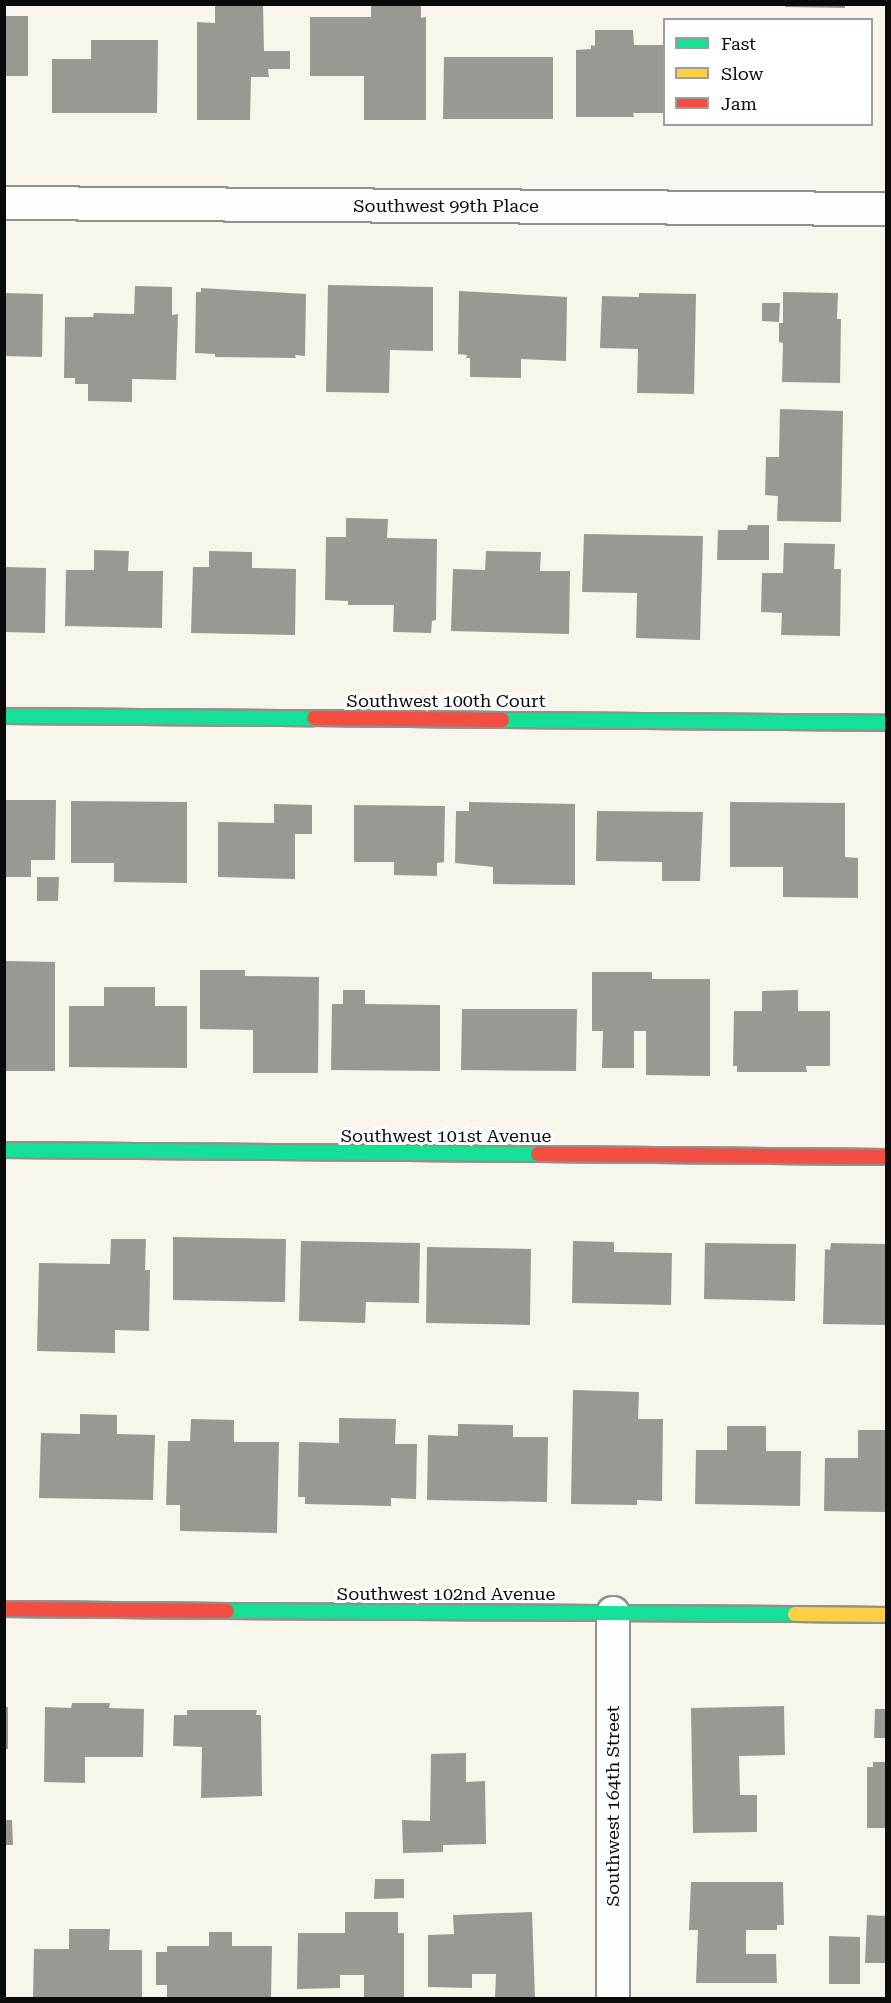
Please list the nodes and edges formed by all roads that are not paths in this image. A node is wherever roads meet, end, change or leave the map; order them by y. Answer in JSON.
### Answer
{"nodes":[{"id":1,"x":4,"y":203,"type":"edge"},
{"id":2,"x":886,"y":209,"type":"edge"},
{"id":3,"x":4,"y":716,"type":"edge"},
{"id":4,"x":886,"y":723,"type":"edge"},
{"id":5,"x":4,"y":1150,"type":"edge"},
{"id":6,"x":886,"y":1157,"type":"edge"},
{"id":7,"x":4,"y":1609,"type":"edge"},
{"id":8,"x":613,"y":1613,"type":"junction"},
{"id":9,"x":886,"y":1615,"type":"edge"},
{"id":10,"x":613,"y":1998,"type":"edge"}],
"edges":[{"from":1,"to":2,"type":"street","name":"Southwest 99th Place"},
{"from":3,"to":4,"type":"street","name":"Southwest 100th Court"},
{"from":5,"to":6,"type":"street","name":"Southwest 101st Avenue"},
{"from":7,"to":8,"type":"street","name":"Southwest 102nd Avenue"},
{"from":8,"to":9,"type":"street","name":"Southwest 102nd Avenue"},
{"from":8,"to":10,"type":"street","name":"Southwest 164th Street"}]}
